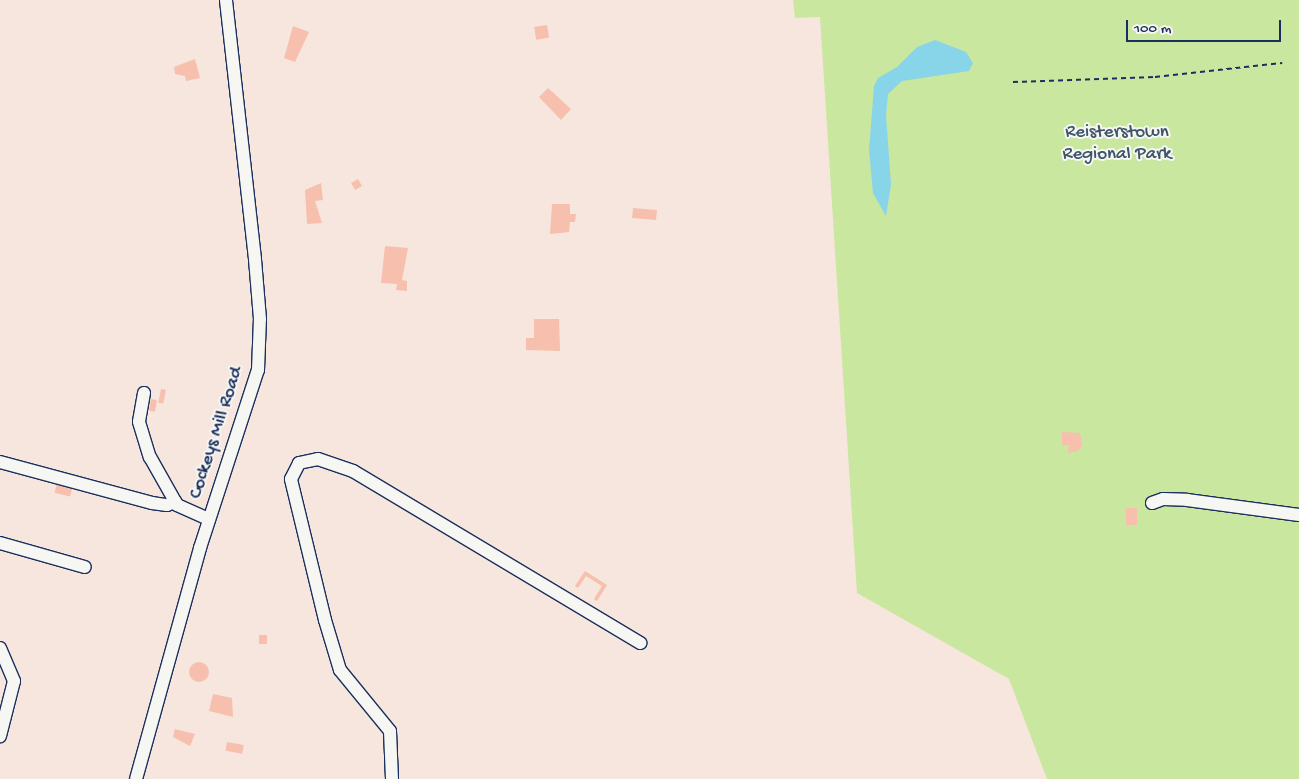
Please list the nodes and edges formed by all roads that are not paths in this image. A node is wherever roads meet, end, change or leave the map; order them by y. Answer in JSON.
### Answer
{"nodes":[{"id":1,"x":226,"y":0,"type":"edge"},
{"id":2,"x":144,"y":393,"type":"dead end"},
{"id":3,"x":0,"y":462,"type":"edge"},
{"id":4,"x":175,"y":502,"type":"junction"},
{"id":5,"x":1152,"y":503,"type":"dead end"},
{"id":6,"x":1299,"y":515,"type":"edge"},
{"id":7,"x":210,"y":519,"type":"junction"},
{"id":8,"x":0,"y":543,"type":"edge"},
{"id":9,"x":85,"y":567,"type":"dead end"},
{"id":10,"x":640,"y":643,"type":"dead end"},
{"id":11,"x":0,"y":648,"type":"edge"},
{"id":12,"x":0,"y":736,"type":"edge"},
{"id":13,"x":136,"y":779,"type":"edge"},
{"id":14,"x":392,"y":779,"type":"edge"}],
"edges":[{"from":1,"to":7,"type":"street","name":"Cockeys Mill Road"},
{"from":2,"to":4,"type":"street"},
{"from":3,"to":4,"type":"street"},
{"from":4,"to":7,"type":"street"},
{"from":5,"to":6,"type":"street"},
{"from":7,"to":13,"type":"street","name":"Cockeys Mill Road"},
{"from":8,"to":9,"type":"street"},
{"from":10,"to":14,"type":"street"},
{"from":11,"to":12,"type":"street"}]}
